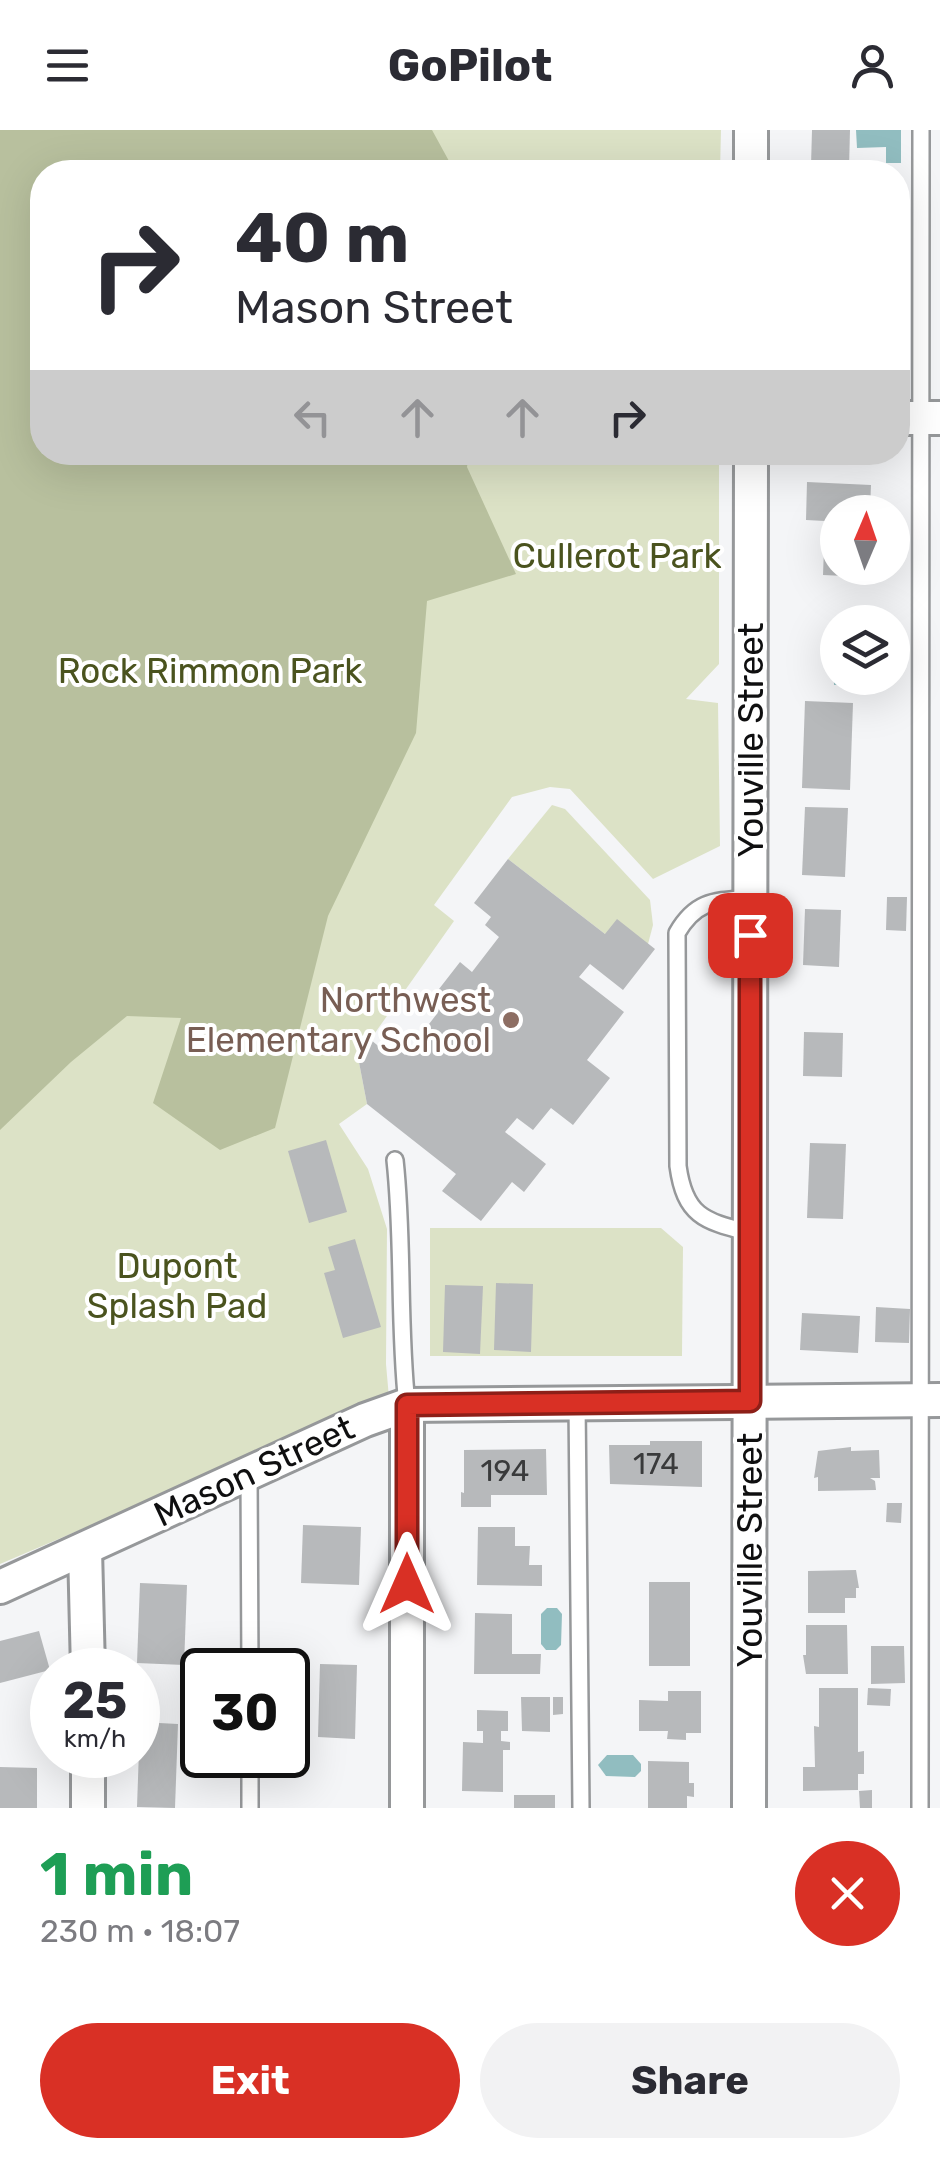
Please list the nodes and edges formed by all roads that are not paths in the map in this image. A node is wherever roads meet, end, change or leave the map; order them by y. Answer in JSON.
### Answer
{"nodes":[{"id":1,"x":751,"y":130,"type":"edge"},
{"id":2,"x":921,"y":130,"type":"edge"},
{"id":3,"x":750,"y":160,"type":"edge"},
{"id":4,"x":920,"y":418,"type":"edge"},
{"id":5,"x":751,"y":465,"type":"edge"},
{"id":6,"x":922,"y":872,"type":"junction"},
{"id":7,"x":940,"y":872,"type":"edge"},
{"id":8,"x":750,"y":898,"type":"junction"},
{"id":9,"x":395,"y":1160,"type":"dead end"},
{"id":10,"x":750,"y":1233,"type":"junction"},
{"id":11,"x":930,"y":1400,"type":"edge"},
{"id":12,"x":750,"y":1401,"type":"junction"},
{"id":13,"x":578,"y":1402,"type":"junction"},
{"id":14,"x":407,"y":1405,"type":"junction"},
{"id":15,"x":249,"y":1472,"type":"junction"},
{"id":16,"x":85,"y":1549,"type":"junction"},
{"id":17,"x":0,"y":1587,"type":"edge"},
{"id":18,"x":87,"y":1648,"type":"edge"},
{"id":19,"x":250,"y":1648,"type":"edge"},
{"id":20,"x":88,"y":1778,"type":"edge"},
{"id":21,"x":250,"y":1778,"type":"edge"},
{"id":22,"x":88,"y":1808,"type":"edge"},
{"id":23,"x":250,"y":1808,"type":"edge"},
{"id":24,"x":407,"y":1808,"type":"edge"},
{"id":25,"x":580,"y":1808,"type":"edge"},
{"id":26,"x":750,"y":1808,"type":"edge"},
{"id":27,"x":920,"y":1808,"type":"edge"}],
"edges":[{"from":1,"to":3,"type":"street"},
{"from":2,"to":4,"type":"lane"},
{"from":4,"to":6,"type":"lane"},
{"from":5,"to":8,"type":"street","name":"Youville Street"},
{"from":6,"to":7,"type":"lane"},
{"from":6,"to":11,"type":"lane"},
{"from":8,"to":10,"type":"street","name":"Youville Street"},
{"from":8,"to":10,"type":"lane"},
{"from":9,"to":14,"type":"lane"},
{"from":10,"to":12,"type":"street","name":"Youville Street"},
{"from":11,"to":12,"type":"street","name":"Mason Street"},
{"from":11,"to":27,"type":"lane"},
{"from":12,"to":13,"type":"street","name":"Mason Street"},
{"from":12,"to":26,"type":"street","name":"Youville Street"},
{"from":13,"to":14,"type":"street","name":"Mason Street"},
{"from":13,"to":25,"type":"lane"},
{"from":14,"to":15,"type":"street","name":"Mason Street"},
{"from":14,"to":24,"type":"street"},
{"from":15,"to":16,"type":"street","name":"Mason Street"},
{"from":15,"to":19,"type":"lane"},
{"from":16,"to":17,"type":"street","name":"Mason Street"},
{"from":16,"to":18,"type":"street"},
{"from":20,"to":22,"type":"street"},
{"from":21,"to":23,"type":"lane"}]}
